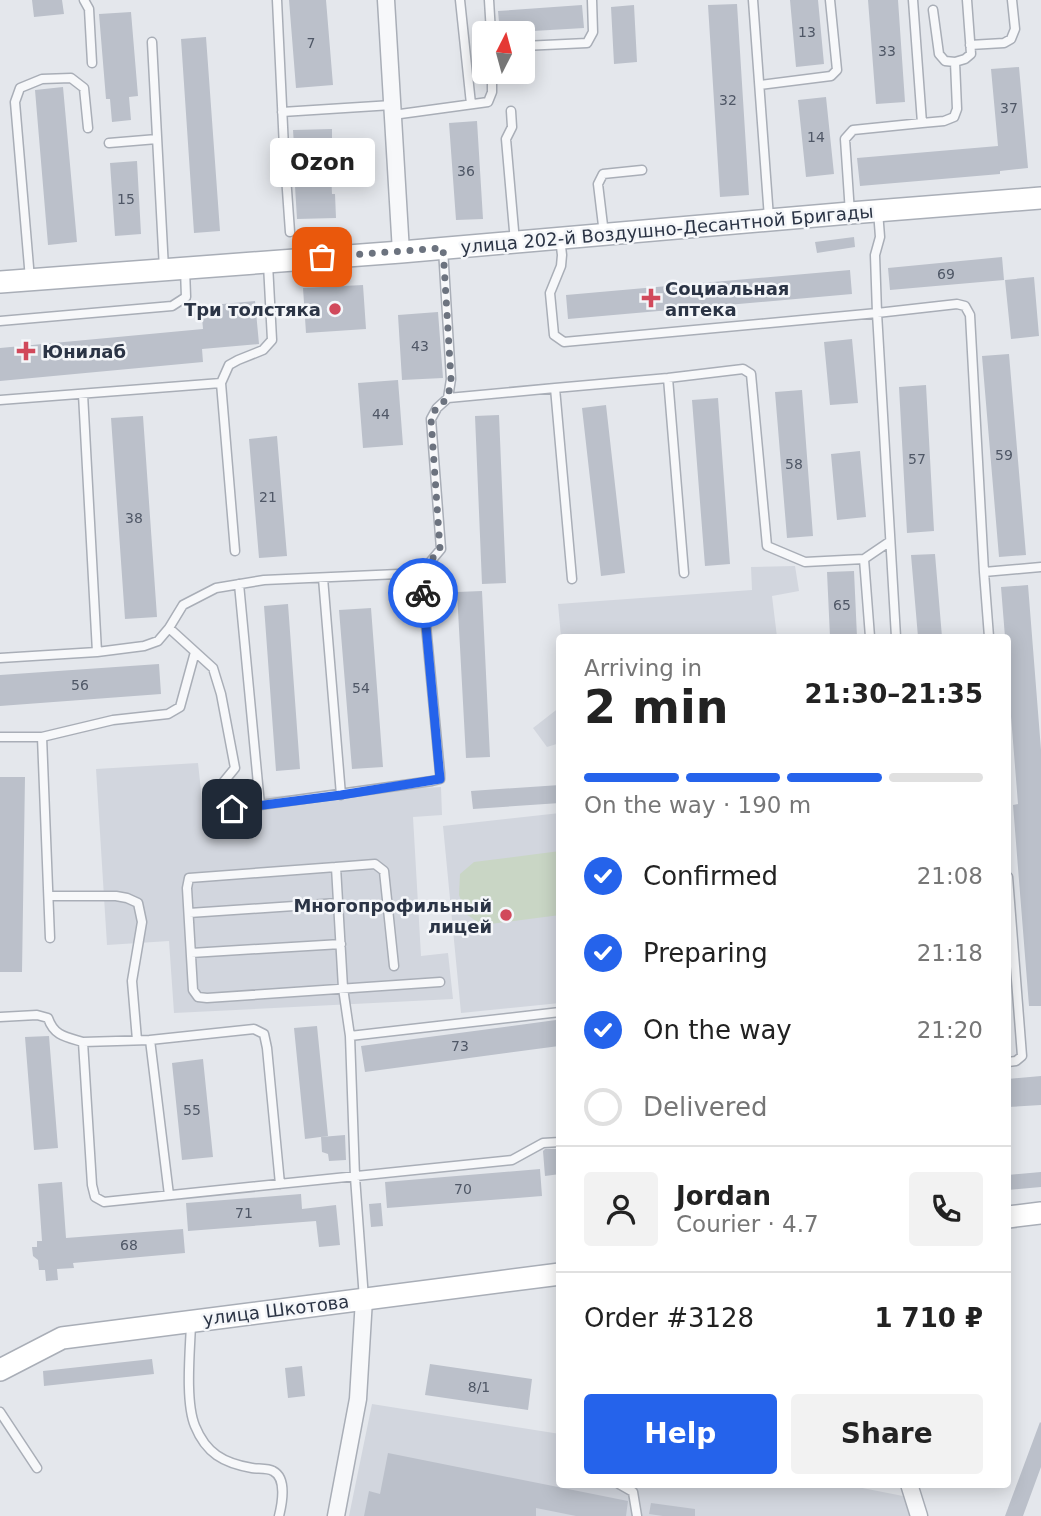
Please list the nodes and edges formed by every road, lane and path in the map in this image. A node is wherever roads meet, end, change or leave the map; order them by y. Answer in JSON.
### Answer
{"nodes":[{"id":1,"x":85,"y":0,"type":"edge"},
{"id":2,"x":277,"y":0,"type":"edge"},
{"id":3,"x":386,"y":0,"type":"edge"},
{"id":4,"x":460,"y":0,"type":"edge"},
{"id":5,"x":489,"y":0,"type":"edge"},
{"id":6,"x":592,"y":0,"type":"edge"},
{"id":7,"x":753,"y":0,"type":"edge"},
{"id":8,"x":830,"y":0,"type":"edge"},
{"id":9,"x":913,"y":0,"type":"edge"},
{"id":10,"x":967,"y":0,"type":"edge"},
{"id":11,"x":1012,"y":0,"type":"edge"},
{"id":12,"x":933,"y":10,"type":"dead end"},
{"id":13,"x":490,"y":21,"type":"edge"},
{"id":14,"x":152,"y":42,"type":"dead end"},
{"id":15,"x":536,"y":45,"type":"edge"},
{"id":16,"x":970,"y":46,"type":"junction"},
{"id":17,"x":955,"y":62,"type":"junction"},
{"id":18,"x":92,"y":63,"type":"dead end"},
{"id":19,"x":492,"y":84,"type":"edge"},
{"id":20,"x":760,"y":85,"type":"junction"},
{"id":21,"x":471,"y":104,"type":"junction"},
{"id":22,"x":392,"y":110,"type":"junction"},
{"id":23,"x":511,"y":111,"type":"dead end"},
{"id":24,"x":282,"y":112,"type":"junction"},
{"id":25,"x":922,"y":123,"type":"junction"},
{"id":26,"x":88,"y":128,"type":"dead end"},
{"id":27,"x":157,"y":139,"type":"junction"},
{"id":28,"x":109,"y":143,"type":"dead end"},
{"id":29,"x":642,"y":170,"type":"dead end"},
{"id":30,"x":1041,"y":198,"type":"edge"},
{"id":31,"x":878,"y":211,"type":"junction"},
{"id":32,"x":850,"y":213,"type":"junction"},
{"id":33,"x":769,"y":221,"type":"junction"},
{"id":34,"x":290,"y":232,"type":"dead end"},
{"id":35,"x":604,"y":234,"type":"junction"},
{"id":36,"x":560,"y":238,"type":"junction"},
{"id":37,"x":515,"y":242,"type":"junction"},
{"id":38,"x":443,"y":248,"type":"junction"},
{"id":39,"x":401,"y":252,"type":"junction"},
{"id":40,"x":268,"y":261,"type":"junction"},
{"id":41,"x":174,"y":268,"type":"junction"},
{"id":42,"x":30,"y":279,"type":"junction"},
{"id":43,"x":0,"y":282,"type":"edge"},
{"id":44,"x":877,"y":313,"type":"junction"},
{"id":45,"x":0,"y":321,"type":"edge"},
{"id":46,"x":668,"y":378,"type":"junction"},
{"id":47,"x":221,"y":383,"type":"junction"},
{"id":48,"x":555,"y":388,"type":"junction"},
{"id":49,"x":83,"y":394,"type":"junction"},
{"id":50,"x":448,"y":398,"type":"junction"},
{"id":51,"x":0,"y":400,"type":"edge"},
{"id":52,"x":889,"y":542,"type":"junction"},
{"id":53,"x":235,"y":551,"type":"dead end"},
{"id":54,"x":864,"y":559,"type":"junction"},
{"id":55,"x":1041,"y":567,"type":"edge"},
{"id":56,"x":984,"y":572,"type":"junction"},
{"id":57,"x":421,"y":573,"type":"junction"},
{"id":58,"x":684,"y":573,"type":"dead end"},
{"id":59,"x":323,"y":578,"type":"junction"},
{"id":60,"x":572,"y":579,"type":"dead end"},
{"id":61,"x":239,"y":584,"type":"junction"},
{"id":62,"x":169,"y":628,"type":"junction"},
{"id":63,"x":870,"y":634,"type":"edge"},
{"id":64,"x":895,"y":634,"type":"edge"},
{"id":65,"x":989,"y":634,"type":"edge"},
{"id":66,"x":97,"y":652,"type":"junction"},
{"id":67,"x":195,"y":652,"type":"junction"},
{"id":68,"x":0,"y":658,"type":"edge"},
{"id":69,"x":0,"y":737,"type":"edge"},
{"id":70,"x":43,"y":737,"type":"junction"},
{"id":71,"x":341,"y":795,"type":"junction"},
{"id":72,"x":260,"y":805,"type":"junction"},
{"id":73,"x":336,"y":867,"type":"junction"},
{"id":74,"x":49,"y":896,"type":"junction"},
{"id":75,"x":338,"y":903,"type":"junction"},
{"id":76,"x":189,"y":913,"type":"junction"},
{"id":77,"x":1011,"y":915,"type":"edge"},
{"id":78,"x":50,"y":938,"type":"dead end"},
{"id":79,"x":341,"y":944,"type":"junction"},
{"id":80,"x":191,"y":953,"type":"junction"},
{"id":81,"x":394,"y":966,"type":"dead end"},
{"id":82,"x":440,"y":982,"type":"dead end"},
{"id":83,"x":344,"y":988,"type":"junction"},
{"id":84,"x":556,"y":1012,"type":"edge"},
{"id":85,"x":0,"y":1017,"type":"edge"},
{"id":86,"x":350,"y":1036,"type":"junction"},
{"id":87,"x":137,"y":1040,"type":"junction"},
{"id":88,"x":150,"y":1040,"type":"junction"},
{"id":89,"x":83,"y":1042,"type":"junction"},
{"id":90,"x":1011,"y":1062,"type":"edge"},
{"id":91,"x":556,"y":1142,"type":"edge"},
{"id":92,"x":355,"y":1177,"type":"junction"},
{"id":93,"x":279,"y":1184,"type":"junction"},
{"id":94,"x":169,"y":1195,"type":"junction"},
{"id":95,"x":1041,"y":1213,"type":"edge"},
{"id":96,"x":1011,"y":1217,"type":"edge"},
{"id":97,"x":556,"y":1275,"type":"edge"},
{"id":98,"x":364,"y":1299,"type":"junction"},
{"id":99,"x":191,"y":1321,"type":"junction"},
{"id":100,"x":0,"y":1370,"type":"edge"},
{"id":101,"x":0,"y":1412,"type":"edge"},
{"id":102,"x":37,"y":1468,"type":"dead end"},
{"id":103,"x":626,"y":1488,"type":"edge"},
{"id":104,"x":910,"y":1488,"type":"edge"},
{"id":105,"x":279,"y":1516,"type":"edge"},
{"id":106,"x":336,"y":1516,"type":"edge"},
{"id":107,"x":637,"y":1516,"type":"edge"},
{"id":108,"x":919,"y":1516,"type":"edge"}],
"edges":[{"from":1,"to":18,"type":"lane"},
{"from":2,"to":24,"type":"lane"},
{"from":3,"to":22,"type":"street"},
{"from":4,"to":21,"type":"lane"},
{"from":5,"to":13,"type":"lane"},
{"from":6,"to":15,"type":"lane"},
{"from":7,"to":20,"type":"lane"},
{"from":8,"to":20,"type":"lane"},
{"from":9,"to":25,"type":"lane"},
{"from":10,"to":16,"type":"lane"},
{"from":11,"to":16,"type":"lane"},
{"from":12,"to":17,"type":"lane"},
{"from":14,"to":27,"type":"lane"},
{"from":16,"to":17,"type":"lane"},
{"from":17,"to":25,"type":"lane"},
{"from":19,"to":21,"type":"lane"},
{"from":20,"to":33,"type":"lane"},
{"from":21,"to":22,"type":"lane"},
{"from":22,"to":24,"type":"lane"},
{"from":22,"to":39,"type":"street"},
{"from":23,"to":37,"type":"lane"},
{"from":24,"to":34,"type":"lane"},
{"from":25,"to":32,"type":"lane"},
{"from":26,"to":42,"type":"lane"},
{"from":27,"to":28,"type":"lane"},
{"from":27,"to":41,"type":"lane"},
{"from":29,"to":35,"type":"lane"},
{"from":30,"to":31,"type":"street","name":"улица 202-й Воздушно-Десантной Бригады"},
{"from":31,"to":32,"type":"street","name":"улица 202-й Воздушно-Десантной Бригады"},
{"from":31,"to":44,"type":"lane"},
{"from":32,"to":33,"type":"street","name":"улица 202-й Воздушно-Десантной Бригады"},
{"from":33,"to":35,"type":"street","name":"улица 202-й Воздушно-Десантной Бригады"},
{"from":35,"to":36,"type":"street","name":"улица 202-й Воздушно-Десантной Бригады"},
{"from":36,"to":37,"type":"street","name":"улица 202-й Воздушно-Десантной Бригады"},
{"from":36,"to":44,"type":"lane"},
{"from":37,"to":38,"type":"street","name":"улица 202-й Воздушно-Десантной Бригады"},
{"from":38,"to":39,"type":"street","name":"улица 202-й Воздушно-Десантной Бригады"},
{"from":38,"to":50,"type":"lane"},
{"from":39,"to":40,"type":"street","name":"улица 202-й Воздушно-Десантной Бригады"},
{"from":40,"to":41,"type":"street","name":"улица 202-й Воздушно-Десантной Бригады"},
{"from":40,"to":47,"type":"lane"},
{"from":41,"to":42,"type":"street","name":"улица 202-й Воздушно-Десантной Бригады"},
{"from":41,"to":45,"type":"lane"},
{"from":42,"to":43,"type":"street","name":"улица 202-й Воздушно-Десантной Бригады"},
{"from":44,"to":52,"type":"lane"},
{"from":44,"to":56,"type":"lane"},
{"from":46,"to":48,"type":"lane"},
{"from":46,"to":54,"type":"lane"},
{"from":46,"to":58,"type":"lane"},
{"from":47,"to":49,"type":"lane"},
{"from":47,"to":53,"type":"lane"},
{"from":48,"to":50,"type":"lane"},
{"from":48,"to":60,"type":"lane"},
{"from":49,"to":51,"type":"lane"},
{"from":49,"to":66,"type":"lane"},
{"from":50,"to":57,"type":"lane"},
{"from":52,"to":54,"type":"lane"},
{"from":52,"to":64,"type":"lane"},
{"from":54,"to":63,"type":"lane"},
{"from":55,"to":56,"type":"lane"},
{"from":56,"to":65,"type":"lane"},
{"from":57,"to":59,"type":"lane"},
{"from":57,"to":71,"type":"lane"},
{"from":59,"to":61,"type":"lane"},
{"from":59,"to":71,"type":"lane"},
{"from":61,"to":62,"type":"lane"},
{"from":61,"to":72,"type":"lane"},
{"from":62,"to":66,"type":"lane"},
{"from":62,"to":67,"type":"lane"},
{"from":66,"to":68,"type":"lane"},
{"from":67,"to":70,"type":"lane"},
{"from":67,"to":72,"type":"lane"},
{"from":69,"to":70,"type":"lane"},
{"from":70,"to":74,"type":"lane"},
{"from":71,"to":72,"type":"lane"},
{"from":73,"to":75,"type":"lane"},
{"from":73,"to":76,"type":"lane"},
{"from":73,"to":81,"type":"lane"},
{"from":74,"to":78,"type":"lane"},
{"from":74,"to":87,"type":"lane"},
{"from":75,"to":76,"type":"lane"},
{"from":75,"to":79,"type":"lane"},
{"from":76,"to":80,"type":"lane"},
{"from":77,"to":90,"type":"lane"},
{"from":79,"to":80,"type":"lane"},
{"from":79,"to":83,"type":"lane"},
{"from":80,"to":83,"type":"lane"},
{"from":82,"to":83,"type":"lane"},
{"from":83,"to":86,"type":"lane"},
{"from":84,"to":86,"type":"lane"},
{"from":85,"to":89,"type":"lane"},
{"from":86,"to":92,"type":"lane"},
{"from":87,"to":88,"type":"lane"},
{"from":87,"to":89,"type":"lane"},
{"from":88,"to":93,"type":"lane"},
{"from":88,"to":94,"type":"lane"},
{"from":89,"to":94,"type":"lane"},
{"from":91,"to":92,"type":"lane"},
{"from":92,"to":93,"type":"lane"},
{"from":92,"to":98,"type":"lane"},
{"from":93,"to":94,"type":"lane"},
{"from":95,"to":96,"type":"street"},
{"from":97,"to":98,"type":"street","name":"улица Шкотова"},
{"from":98,"to":99,"type":"street","name":"улица Шкотова"},
{"from":98,"to":106,"type":"street"},
{"from":99,"to":100,"type":"street","name":"улица Шкотова"},
{"from":99,"to":105,"type":"lane"},
{"from":101,"to":102,"type":"lane"},
{"from":103,"to":107,"type":"lane"},
{"from":104,"to":108,"type":"street"}]}
